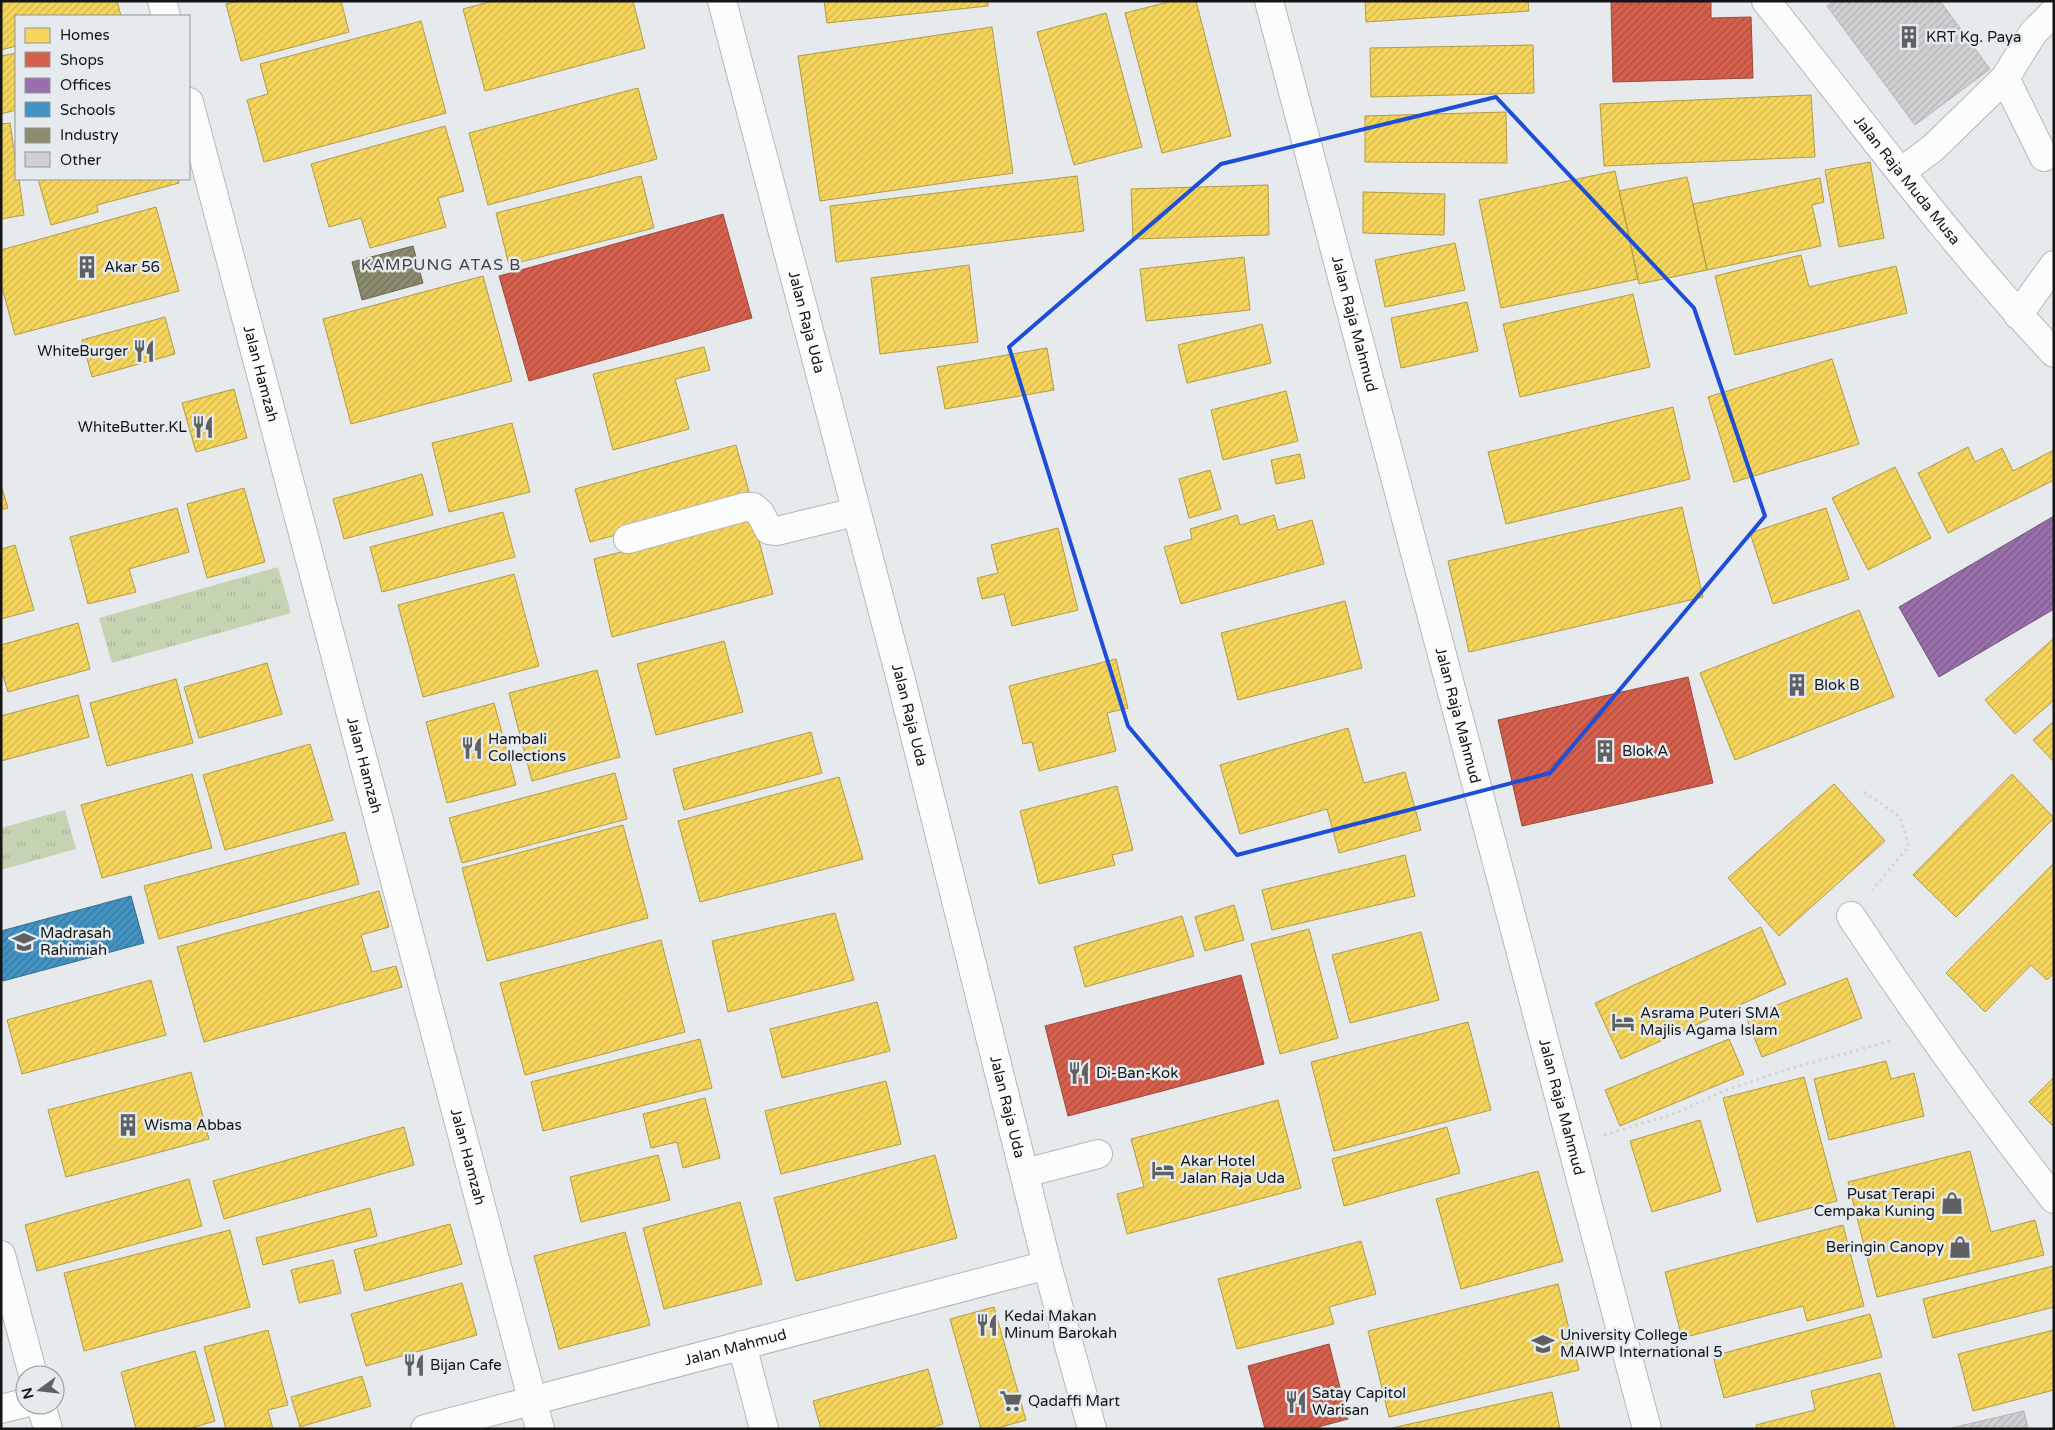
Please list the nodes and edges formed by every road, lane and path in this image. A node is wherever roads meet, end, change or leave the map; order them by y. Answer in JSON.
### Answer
{"nodes":[{"id":1,"x":162,"y":1,"type":"edge"},
{"id":2,"x":722,"y":1,"type":"edge"},
{"id":3,"x":1269,"y":1,"type":"edge"},
{"id":4,"x":1766,"y":1,"type":"edge"},
{"id":5,"x":2054,"y":12,"type":"edge"},
{"id":6,"x":166,"y":15,"type":"edge"},
{"id":7,"x":2004,"y":78,"type":"junction"},
{"id":8,"x":190,"y":106,"type":"edge"},
{"id":9,"x":2044,"y":157,"type":"dead end"},
{"id":10,"x":1901,"y":172,"type":"junction"},
{"id":11,"x":2054,"y":265,"type":"edge"},
{"id":12,"x":2018,"y":315,"type":"junction"},
{"id":13,"x":2054,"y":353,"type":"edge"},
{"id":14,"x":855,"y":512,"type":"junction"},
{"id":15,"x":628,"y":539,"type":"dead end"},
{"id":16,"x":1864,"y":792,"type":"dead end"},
{"id":17,"x":1850,"y":916,"type":"joint"},
{"id":18,"x":1928,"y":1030,"type":"junction"},
{"id":19,"x":1572,"y":1145,"type":"junction"},
{"id":20,"x":1098,"y":1154,"type":"dead end"},
{"id":21,"x":1025,"y":1173,"type":"junction"},
{"id":22,"x":2054,"y":1199,"type":"edge"},
{"id":23,"x":1,"y":1255,"type":"edge"},
{"id":24,"x":1047,"y":1266,"type":"junction"},
{"id":25,"x":742,"y":1345,"type":"junction"},
{"id":26,"x":30,"y":1365,"type":"edge"},
{"id":27,"x":533,"y":1400,"type":"junction"},
{"id":28,"x":44,"y":1415,"type":"edge"},
{"id":29,"x":48,"y":1429,"type":"edge"},
{"id":30,"x":425,"y":1429,"type":"edge"},
{"id":31,"x":540,"y":1429,"type":"edge"},
{"id":32,"x":764,"y":1429,"type":"edge"},
{"id":33,"x":1092,"y":1429,"type":"edge"},
{"id":34,"x":1647,"y":1429,"type":"edge"}],
"edges":[{"from":1,"to":6,"type":"street"},
{"from":2,"to":14,"type":"street","name":"Jalan Raja Uda"},
{"from":3,"to":19,"type":"street","name":"Jalan Raja Mahmud"},
{"from":4,"to":10,"type":"street","name":"Jalan Raja Muda Musa"},
{"from":5,"to":7,"type":"street"},
{"from":7,"to":9,"type":"street"},
{"from":7,"to":10,"type":"street"},
{"from":8,"to":27,"type":"street","name":"Jalan Hamzah"},
{"from":10,"to":12,"type":"street","name":"Jalan Raja Muda Musa"},
{"from":11,"to":12,"type":"street"},
{"from":12,"to":13,"type":"street","name":"Jalan Raja Muda Musa"},
{"from":14,"to":15,"type":"street"},
{"from":14,"to":21,"type":"street","name":"Jalan Raja Uda"},
{"from":16,"to":17,"type":"path"},
{"from":17,"to":18,"type":"street"},
{"from":18,"to":19,"type":"path"},
{"from":18,"to":22,"type":"street"},
{"from":19,"to":34,"type":"street","name":"Jalan Raja Mahmud"},
{"from":20,"to":21,"type":"street"},
{"from":21,"to":24,"type":"street","name":"Jalan Raja Uda"},
{"from":23,"to":26,"type":"street"},
{"from":24,"to":25,"type":"street","name":"Jalan Mahmud"},
{"from":24,"to":33,"type":"street","name":"Jalan Raja Uda"},
{"from":25,"to":27,"type":"street","name":"Jalan Mahmud"},
{"from":25,"to":32,"type":"street"},
{"from":27,"to":30,"type":"street","name":"Jalan Mahmud"},
{"from":27,"to":31,"type":"street","name":"Jalan Hamzah"},
{"from":28,"to":29,"type":"street"}]}
